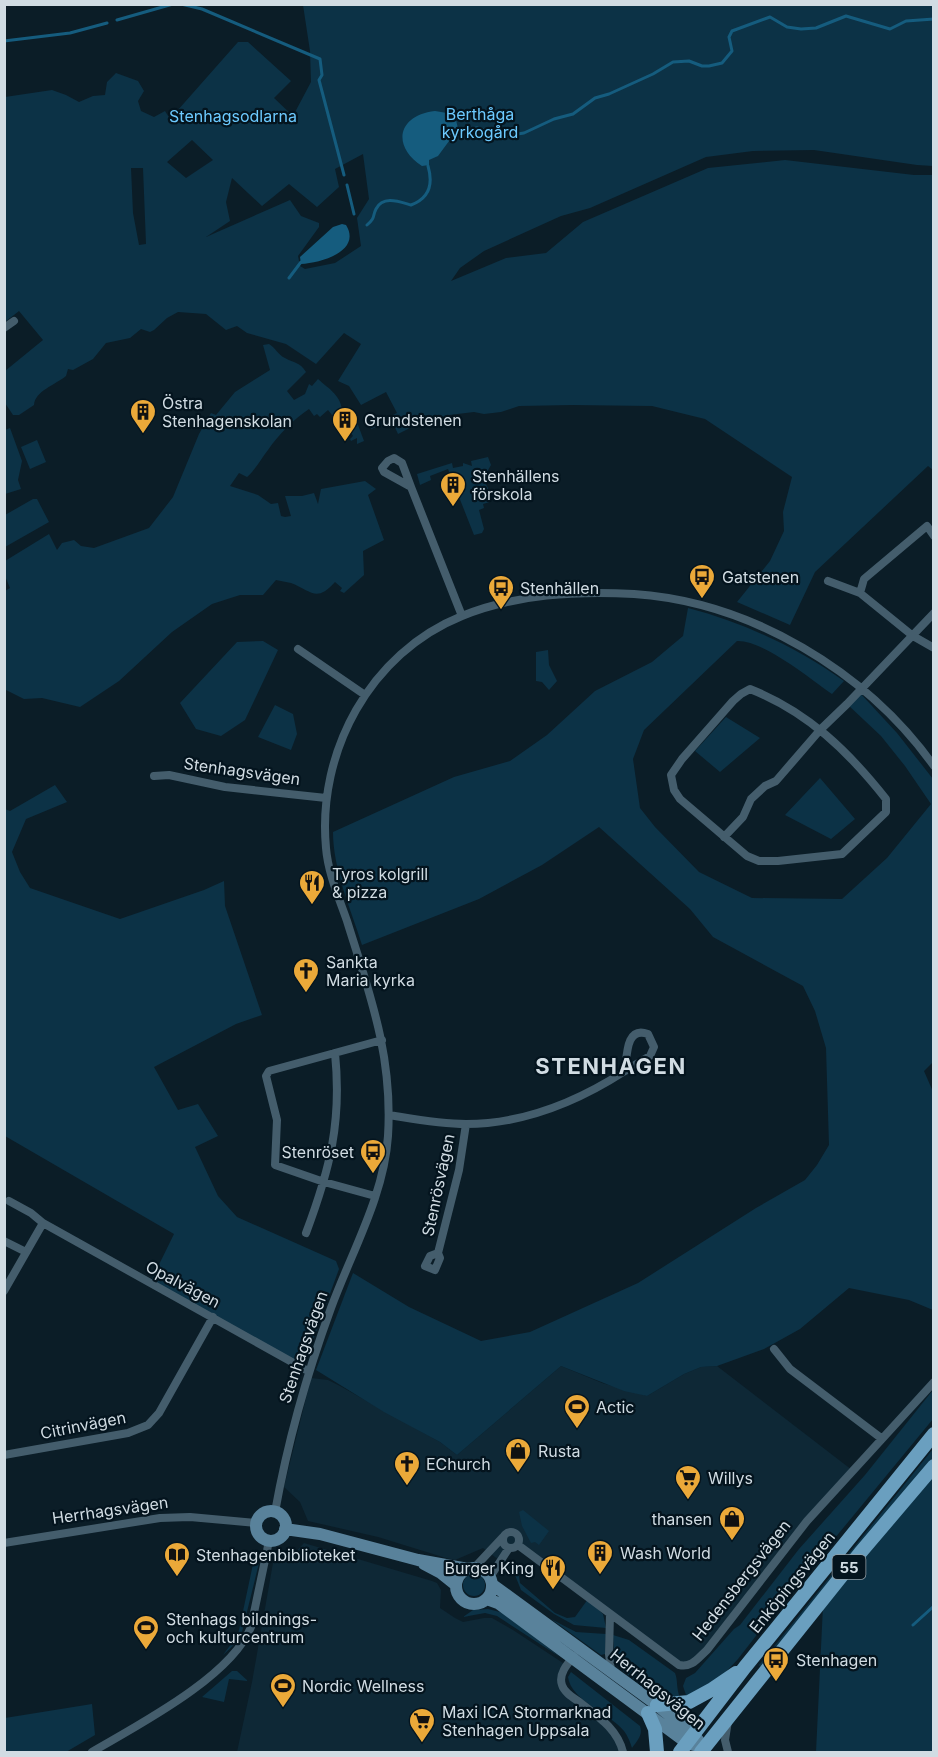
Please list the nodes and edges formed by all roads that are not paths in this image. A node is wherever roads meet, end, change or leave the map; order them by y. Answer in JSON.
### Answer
{"nodes":[{"id":1,"x":14,"y":321,"type":"dead end"},
{"id":2,"x":4,"y":328,"type":"edge"},
{"id":3,"x":411,"y":488,"type":"dead end"},
{"id":4,"x":933,"y":536,"type":"edge"},
{"id":5,"x":828,"y":581,"type":"dead end"},
{"id":6,"x":860,"y":593,"type":"junction"},
{"id":7,"x":933,"y":613,"type":"edge"},
{"id":8,"x":462,"y":616,"type":"junction"},
{"id":9,"x":913,"y":636,"type":"junction"},
{"id":10,"x":933,"y":648,"type":"edge"},
{"id":11,"x":298,"y":649,"type":"dead end"},
{"id":12,"x":862,"y":688,"type":"junction"},
{"id":13,"x":365,"y":695,"type":"junction"},
{"id":14,"x":820,"y":730,"type":"junction"},
{"id":15,"x":933,"y":766,"type":"edge"},
{"id":16,"x":154,"y":776,"type":"dead end"},
{"id":17,"x":327,"y":798,"type":"junction"},
{"id":18,"x":724,"y":837,"type":"junction"},
{"id":19,"x":382,"y":1040,"type":"junction"},
{"id":20,"x":336,"y":1053,"type":"junction"},
{"id":21,"x":625,"y":1071,"type":"junction"},
{"id":22,"x":388,"y":1115,"type":"junction"},
{"id":23,"x":466,"y":1124,"type":"junction"},
{"id":24,"x":324,"y":1182,"type":"junction"},
{"id":25,"x":375,"y":1196,"type":"junction"},
{"id":26,"x":9,"y":1201,"type":"dead end"},
{"id":27,"x":43,"y":1223,"type":"junction"},
{"id":28,"x":306,"y":1233,"type":"dead end"},
{"id":29,"x":4,"y":1240,"type":"edge"},
{"id":30,"x":26,"y":1252,"type":"junction"},
{"id":31,"x":438,"y":1253,"type":"dead end"},
{"id":32,"x":4,"y":1291,"type":"edge"},
{"id":33,"x":213,"y":1317,"type":"junction"},
{"id":34,"x":774,"y":1349,"type":"dead end"},
{"id":35,"x":308,"y":1371,"type":"junction"},
{"id":36,"x":933,"y":1382,"type":"edge"},
{"id":37,"x":933,"y":1434,"type":"edge"},
{"id":38,"x":881,"y":1438,"type":"junction"},
{"id":39,"x":4,"y":1455,"type":"edge"},
{"id":40,"x":933,"y":1466,"type":"edge"},
{"id":41,"x":274,"y":1512,"type":"junction"},
{"id":42,"x":256,"y":1523,"type":"junction"},
{"id":43,"x":285,"y":1529,"type":"junction"},
{"id":44,"x":503,"y":1538,"type":"junction"},
{"id":45,"x":269,"y":1541,"type":"junction"},
{"id":46,"x":4,"y":1543,"type":"edge"},
{"id":47,"x":518,"y":1545,"type":"junction"},
{"id":48,"x":508,"y":1548,"type":"junction"},
{"id":49,"x":417,"y":1560,"type":"junction"},
{"id":50,"x":471,"y":1568,"type":"junction"},
{"id":51,"x":491,"y":1581,"type":"junction"},
{"id":52,"x":456,"y":1585,"type":"junction"},
{"id":53,"x":487,"y":1599,"type":"junction"},
{"id":54,"x":610,"y":1614,"type":"junction"},
{"id":55,"x":576,"y":1653,"type":"junction"},
{"id":56,"x":745,"y":1667,"type":"junction"},
{"id":57,"x":611,"y":1671,"type":"junction"},
{"id":58,"x":652,"y":1709,"type":"junction"},
{"id":59,"x":728,"y":1720,"type":"junction"},
{"id":60,"x":687,"y":1744,"type":"edge"},
{"id":61,"x":705,"y":1751,"type":"edge"},
{"id":62,"x":92,"y":1752,"type":"edge"},
{"id":63,"x":622,"y":1752,"type":"edge"},
{"id":64,"x":657,"y":1752,"type":"edge"},
{"id":65,"x":728,"y":1752,"type":"edge"}],
"edges":[{"from":1,"to":2,"type":"street"},
{"from":3,"to":8,"type":"street"},
{"from":4,"to":6,"type":"street"},
{"from":5,"to":6,"type":"street"},
{"from":6,"to":9,"type":"street"},
{"from":7,"to":9,"type":"street"},
{"from":8,"to":12,"type":"street","name":"Stenhagsvägen"},
{"from":8,"to":13,"type":"street","name":"Stenhagsvägen"},
{"from":9,"to":10,"type":"street"},
{"from":9,"to":12,"type":"street"},
{"from":11,"to":13,"type":"street"},
{"from":12,"to":14,"type":"street"},
{"from":12,"to":15,"type":"street","name":"Stenhagsvägen"},
{"from":13,"to":17,"type":"street","name":"Stenhagsvägen"},
{"from":14,"to":18,"type":"street"},
{"from":14,"to":18,"type":"street"},
{"from":14,"to":18,"type":"street"},
{"from":16,"to":17,"type":"street","name":"Stenhagsvägen"},
{"from":17,"to":19,"type":"street","name":"Stenhagsvägen"},
{"from":19,"to":20,"type":"street"},
{"from":19,"to":22,"type":"street","name":"Stenhagsvägen"},
{"from":20,"to":24,"type":"street"},
{"from":20,"to":24,"type":"street"},
{"from":21,"to":21,"type":"street","name":"Stenrösvägen"},
{"from":21,"to":23,"type":"street","name":"Stenrösvägen"},
{"from":22,"to":23,"type":"street","name":"Stenrösvägen"},
{"from":22,"to":25,"type":"street","name":"Stenhagsvägen"},
{"from":23,"to":31,"type":"street","name":"Stenrösvägen"},
{"from":24,"to":25,"type":"street"},
{"from":24,"to":28,"type":"street"},
{"from":25,"to":35,"type":"street","name":"Stenhagsvägen"},
{"from":26,"to":27,"type":"street","name":"Opalvägen"},
{"from":27,"to":30,"type":"street"},
{"from":27,"to":33,"type":"street","name":"Opalvägen"},
{"from":29,"to":30,"type":"street"},
{"from":30,"to":32,"type":"street"},
{"from":33,"to":35,"type":"street","name":"Opalvägen"},
{"from":33,"to":39,"type":"street","name":"Citrinvägen"},
{"from":34,"to":38,"type":"street"},
{"from":35,"to":41,"type":"street","name":"Stenhagsvägen"},
{"from":36,"to":38,"type":"street","name":"Hedensbergsvägen"},
{"from":37,"to":56,"type":"main road","name":"Enköpingsvägen","number":"55"},
{"from":38,"to":54,"type":"street","name":"Hedensbergsvägen"},
{"from":40,"to":59,"type":"main road","number":"55"},
{"from":41,"to":42,"type":"street"},
{"from":41,"to":43,"type":"street"},
{"from":42,"to":45,"type":"street"},
{"from":42,"to":46,"type":"street","name":"Herrhagsvägen"},
{"from":43,"to":45,"type":"street"},
{"from":43,"to":49,"type":"street"},
{"from":44,"to":47,"type":"street","name":"Hedensbergsvägen"},
{"from":44,"to":48,"type":"street"},
{"from":44,"to":50,"type":"street"},
{"from":45,"to":62,"type":"street"},
{"from":47,"to":48,"type":"street"},
{"from":47,"to":54,"type":"street","name":"Hedensbergsvägen"},
{"from":48,"to":51,"type":"street"},
{"from":49,"to":50,"type":"street"},
{"from":49,"to":52,"type":"street"},
{"from":50,"to":51,"type":"street"},
{"from":50,"to":52,"type":"street"},
{"from":51,"to":53,"type":"street"},
{"from":51,"to":55,"type":"street","name":"Herrhagsvägen"},
{"from":52,"to":53,"type":"street"},
{"from":53,"to":55,"type":"street","name":"Herrhagsvägen"},
{"from":54,"to":57,"type":"street"},
{"from":55,"to":57,"type":"street","name":"Herrhagsvägen"},
{"from":55,"to":58,"type":"street","name":"Herrhagsvägen"},
{"from":55,"to":63,"type":"street"},
{"from":56,"to":58,"type":"main road"},
{"from":56,"to":60,"type":"main road","name":"Enköpingsvägen","number":"55"},
{"from":57,"to":58,"type":"street","name":"Herrhagsvägen"},
{"from":58,"to":60,"type":"street","name":"Herrhagsvägen"},
{"from":58,"to":64,"type":"main road"},
{"from":59,"to":61,"type":"main road","number":"55"},
{"from":59,"to":65,"type":"street"},
{"from":60,"to":61,"type":"street","name":"Herrhagsvägen"}]}
